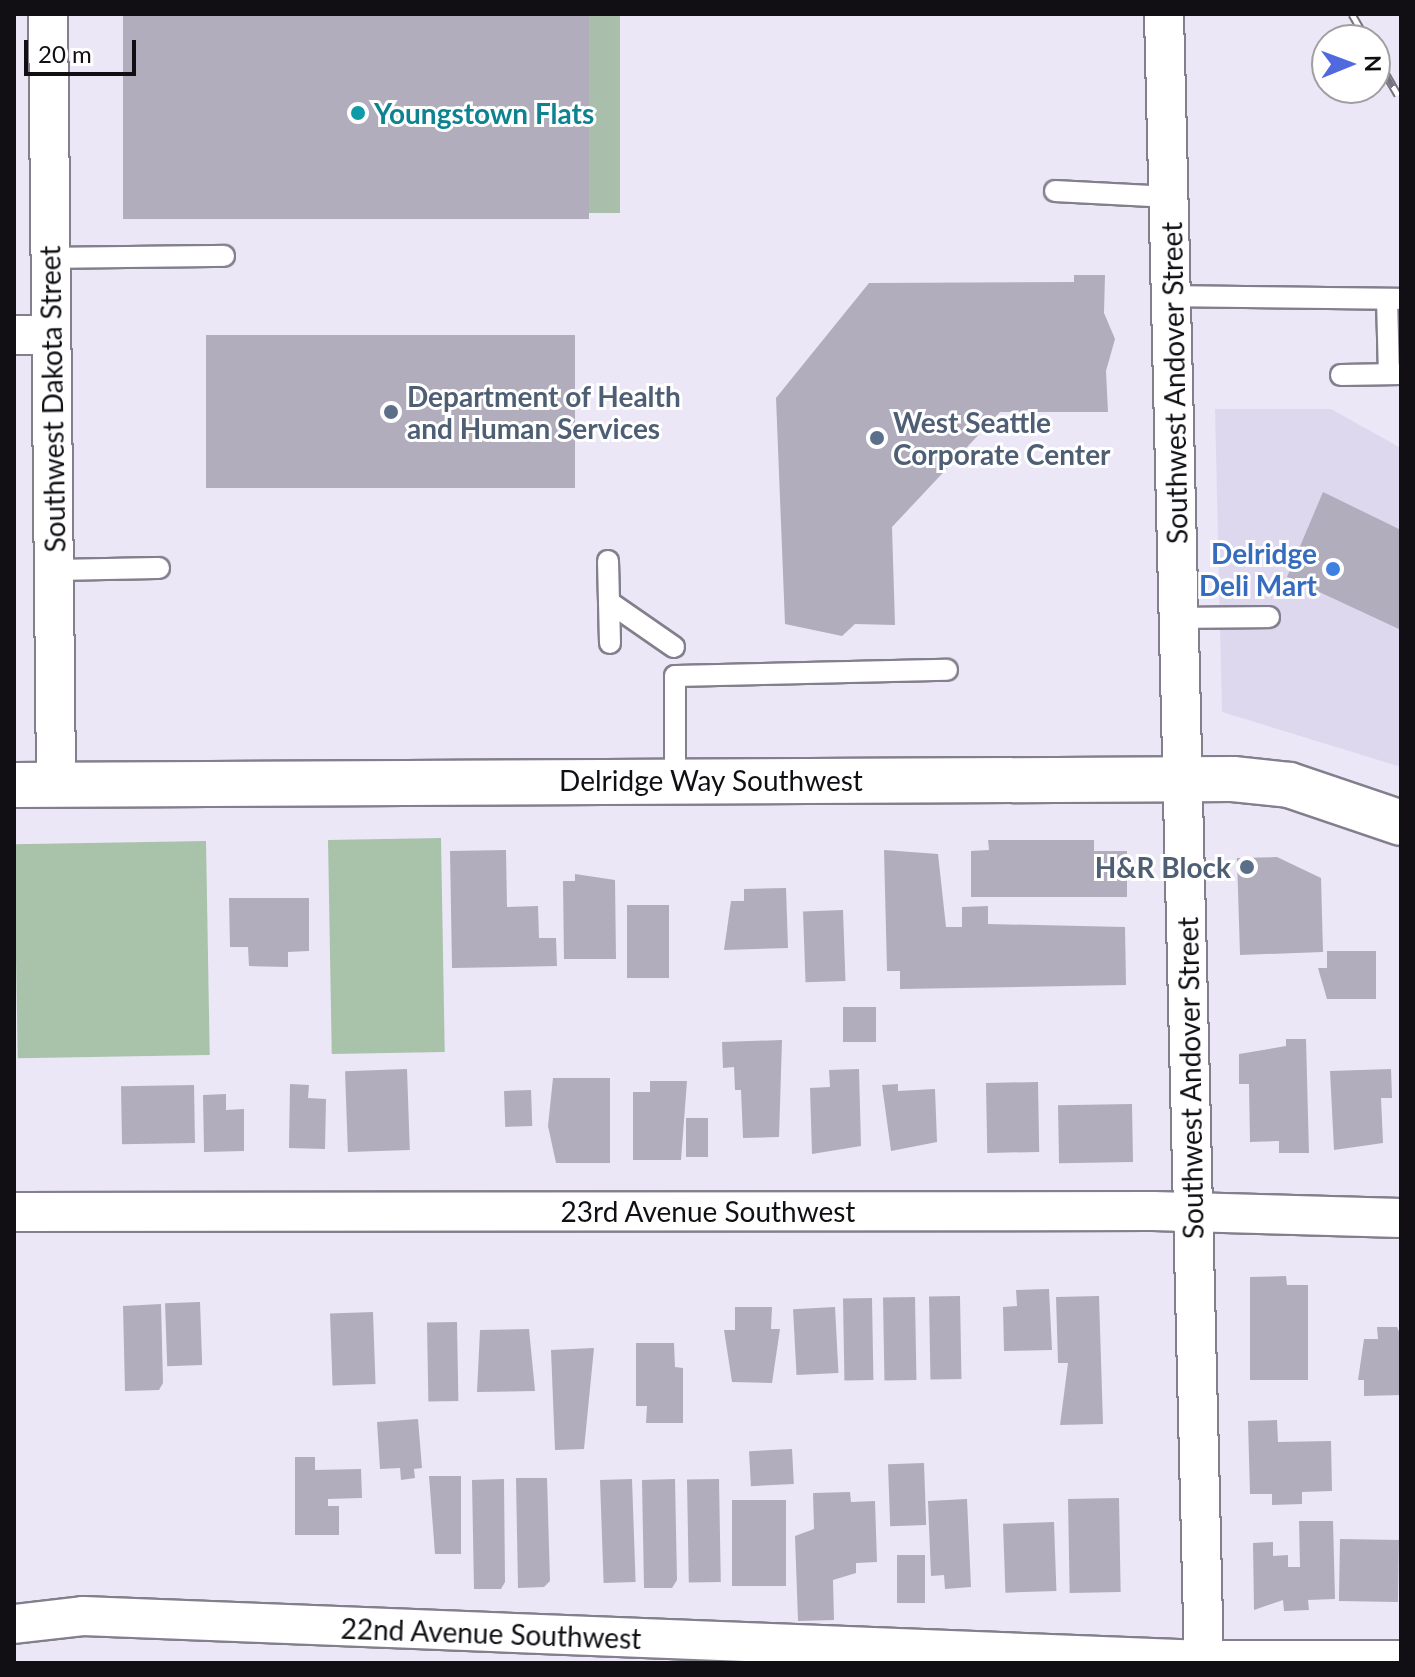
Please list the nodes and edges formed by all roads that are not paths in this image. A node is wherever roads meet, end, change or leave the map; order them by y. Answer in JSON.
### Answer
{"nodes":[{"id":1,"x":48,"y":14,"type":"edge"},
{"id":2,"x":1164,"y":14,"type":"edge"},
{"id":3,"x":1055,"y":191,"type":"dead end"},
{"id":4,"x":1170,"y":197,"type":"junction"},
{"id":5,"x":224,"y":256,"type":"dead end"},
{"id":6,"x":51,"y":258,"type":"junction"},
{"id":7,"x":1171,"y":296,"type":"junction"},
{"id":8,"x":1394,"y":299,"type":"edge"},
{"id":9,"x":14,"y":335,"type":"edge"},
{"id":10,"x":51,"y":335,"type":"junction"},
{"id":11,"x":1395,"y":373,"type":"edge"},
{"id":12,"x":1341,"y":375,"type":"dead end"},
{"id":13,"x":608,"y":561,"type":"dead end"},
{"id":14,"x":159,"y":568,"type":"dead end"},
{"id":15,"x":54,"y":570,"type":"junction"},
{"id":16,"x":609,"y":602,"type":"junction"},
{"id":17,"x":1269,"y":617,"type":"dead end"},
{"id":18,"x":1179,"y":618,"type":"junction"},
{"id":19,"x":610,"y":643,"type":"dead end"},
{"id":20,"x":674,"y":647,"type":"dead end"},
{"id":21,"x":947,"y":670,"type":"dead end"},
{"id":22,"x":1183,"y":778,"type":"junction"},
{"id":23,"x":675,"y":780,"type":"junction"},
{"id":24,"x":35,"y":785,"type":"edge"},
{"id":25,"x":1401,"y":823,"type":"edge"},
{"id":26,"x":14,"y":1212,"type":"edge"},
{"id":27,"x":1193,"y":1214,"type":"junction"},
{"id":28,"x":1401,"y":1218,"type":"edge"},
{"id":29,"x":14,"y":1624,"type":"edge"},
{"id":30,"x":1401,"y":1660,"type":"edge"},
{"id":31,"x":1204,"y":1661,"type":"edge"}],
"edges":[{"from":1,"to":6,"type":"street","name":"Southwest Dakota Street"},
{"from":2,"to":4,"type":"street","name":"Southwest Andover Street"},
{"from":3,"to":4,"type":"lane"},
{"from":4,"to":7,"type":"street","name":"Southwest Andover Street"},
{"from":5,"to":6,"type":"lane"},
{"from":6,"to":10,"type":"street","name":"Southwest Dakota Street"},
{"from":7,"to":8,"type":"lane"},
{"from":7,"to":18,"type":"street","name":"Southwest Andover Street"},
{"from":8,"to":11,"type":"lane"},
{"from":9,"to":10,"type":"street"},
{"from":10,"to":15,"type":"street","name":"Southwest Dakota Street"},
{"from":11,"to":12,"type":"lane"},
{"from":13,"to":16,"type":"lane"},
{"from":14,"to":15,"type":"lane"},
{"from":15,"to":24,"type":"street","name":"Southwest Dakota Street"},
{"from":16,"to":19,"type":"lane"},
{"from":16,"to":20,"type":"lane"},
{"from":17,"to":18,"type":"lane"},
{"from":18,"to":22,"type":"street","name":"Southwest Andover Street"},
{"from":21,"to":23,"type":"lane"},
{"from":22,"to":23,"type":"main road","name":"Delridge Way Southwest"},
{"from":22,"to":25,"type":"main road","name":"Delridge Way Southwest"},
{"from":22,"to":27,"type":"street","name":"Southwest Andover Street"},
{"from":23,"to":24,"type":"main road","name":"Delridge Way Southwest"},
{"from":26,"to":27,"type":"street","name":"23rd Avenue Southwest"},
{"from":27,"to":28,"type":"street","name":"23rd Avenue Southwest"},
{"from":27,"to":31,"type":"street","name":"Southwest Andover Street"},
{"from":29,"to":31,"type":"street","name":"22nd Avenue Southwest"},
{"from":30,"to":31,"type":"street","name":"22nd Avenue Southwest"}]}
